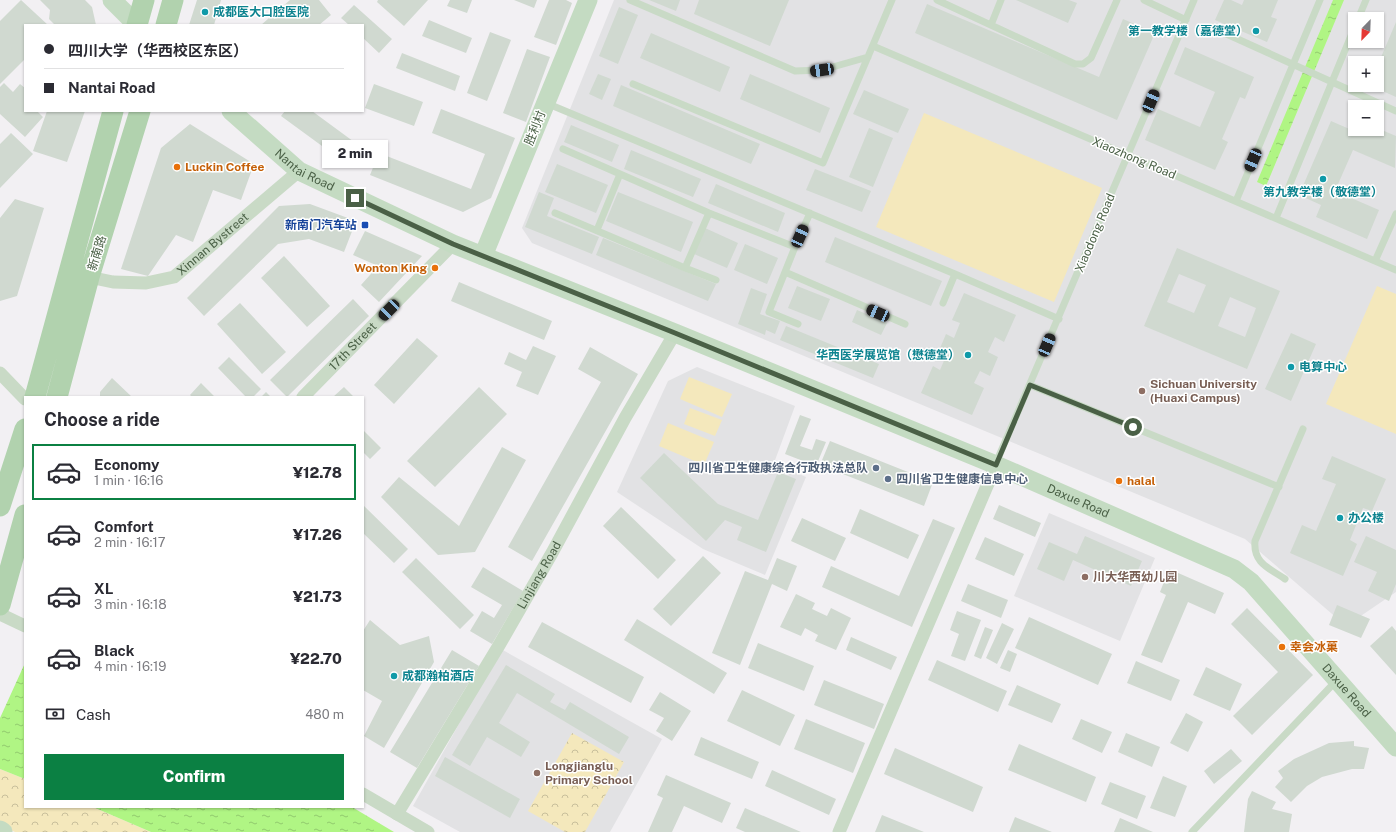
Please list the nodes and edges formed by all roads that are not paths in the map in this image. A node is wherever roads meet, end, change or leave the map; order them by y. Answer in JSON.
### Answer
{"nodes":[{"id":1,"x":112,"y":0,"type":"edge"},
{"id":2,"x":144,"y":0,"type":"edge"},
{"id":3,"x":173,"y":0,"type":"edge"},
{"id":4,"x":588,"y":0,"type":"edge"},
{"id":5,"x":630,"y":0,"type":"edge"},
{"id":6,"x":892,"y":0,"type":"edge"},
{"id":7,"x":937,"y":0,"type":"edge"},
{"id":8,"x":1001,"y":0,"type":"edge"},
{"id":9,"x":1117,"y":0,"type":"edge"},
{"id":10,"x":1144,"y":0,"type":"edge"},
{"id":11,"x":1194,"y":0,"type":"edge"},
{"id":12,"x":1320,"y":0,"type":"edge"},
{"id":13,"x":1366,"y":0,"type":"edge"},
{"id":14,"x":1361,"y":12,"type":"edge"},
{"id":15,"x":1186,"y":20,"type":"junction"},
{"id":16,"x":136,"y":24,"type":"edge"},
{"id":17,"x":137,"y":24,"type":"edge"},
{"id":18,"x":166,"y":24,"type":"edge"},
{"id":19,"x":991,"y":25,"type":"junction"},
{"id":20,"x":1211,"y":27,"type":"dead end"},
{"id":21,"x":1348,"y":43,"type":"edge"},
{"id":22,"x":873,"y":46,"type":"junction"},
{"id":23,"x":868,"y":57,"type":"junction"},
{"id":24,"x":1293,"y":64,"type":"junction"},
{"id":25,"x":1332,"y":82,"type":"junction"},
{"id":26,"x":633,"y":84,"type":"dead end"},
{"id":27,"x":546,"y":103,"type":"junction"},
{"id":28,"x":1396,"y":111,"type":"edge"},
{"id":29,"x":113,"y":112,"type":"edge"},
{"id":30,"x":140,"y":112,"type":"edge"},
{"id":31,"x":232,"y":112,"type":"edge"},
{"id":32,"x":563,"y":149,"type":"dead end"},
{"id":33,"x":1128,"y":155,"type":"junction"},
{"id":34,"x":299,"y":171,"type":"junction"},
{"id":35,"x":620,"y":174,"type":"junction"},
{"id":36,"x":1236,"y":201,"type":"junction"},
{"id":37,"x":555,"y":213,"type":"dead end"},
{"id":38,"x":709,"y":213,"type":"junction"},
{"id":39,"x":810,"y":213,"type":"junction"},
{"id":40,"x":1396,"y":214,"type":"edge"},
{"id":41,"x":1276,"y":218,"type":"junction"},
{"id":42,"x":597,"y":230,"type":"junction"},
{"id":43,"x":453,"y":244,"type":"junction"},
{"id":44,"x":795,"y":247,"type":"junction"},
{"id":45,"x":483,"y":256,"type":"junction"},
{"id":46,"x":1376,"y":261,"type":"junction"},
{"id":47,"x":685,"y":268,"type":"junction"},
{"id":48,"x":1396,"y":270,"type":"edge"},
{"id":49,"x":785,"y":272,"type":"junction"},
{"id":50,"x":955,"y":274,"type":"junction"},
{"id":51,"x":89,"y":277,"type":"junction"},
{"id":52,"x":716,"y":280,"type":"dead end"},
{"id":53,"x":942,"y":303,"type":"dead end"},
{"id":54,"x":1059,"y":319,"type":"junction"},
{"id":55,"x":798,"y":324,"type":"dead end"},
{"id":56,"x":905,"y":324,"type":"dead end"},
{"id":57,"x":675,"y":333,"type":"junction"},
{"id":58,"x":0,"y":373,"type":"edge"},
{"id":59,"x":1030,"y":385,"type":"junction"},
{"id":60,"x":35,"y":396,"type":"edge"},
{"id":61,"x":58,"y":396,"type":"edge"},
{"id":62,"x":304,"y":396,"type":"edge"},
{"id":63,"x":24,"y":398,"type":"edge"},
{"id":64,"x":1303,"y":429,"type":"dead end"},
{"id":65,"x":24,"y":432,"type":"edge"},
{"id":66,"x":996,"y":465,"type":"junction"},
{"id":67,"x":1279,"y":487,"type":"junction"},
{"id":68,"x":0,"y":506,"type":"edge"},
{"id":69,"x":24,"y":519,"type":"edge"},
{"id":70,"x":1285,"y":579,"type":"dead end"},
{"id":71,"x":0,"y":605,"type":"edge"},
{"id":72,"x":0,"y":614,"type":"edge"},
{"id":73,"x":24,"y":626,"type":"edge"},
{"id":74,"x":1337,"y":680,"type":"junction"},
{"id":75,"x":1396,"y":747,"type":"edge"},
{"id":76,"x":364,"y":795,"type":"edge"},
{"id":77,"x":397,"y":814,"type":"junction"},
{"id":78,"x":0,"y":830,"type":"edge"},
{"id":79,"x":4,"y":832,"type":"edge"},
{"id":80,"x":428,"y":832,"type":"edge"},
{"id":81,"x":839,"y":832,"type":"edge"},
{"id":82,"x":1192,"y":832,"type":"edge"}],
"edges":[{"from":1,"to":16,"type":"street"},
{"from":2,"to":17,"type":"main road"},
{"from":3,"to":18,"type":"main road"},
{"from":4,"to":27,"type":"street","name":"胜利村"},
{"from":5,"to":23,"type":"lane"},
{"from":6,"to":22,"type":"lane"},
{"from":7,"to":19,"type":"lane"},
{"from":8,"to":19,"type":"lane"},
{"from":9,"to":19,"type":"lane"},
{"from":10,"to":15,"type":"lane"},
{"from":11,"to":15,"type":"lane","name":"Xiaodong Road"},
{"from":12,"to":24,"type":"lane"},
{"from":13,"to":14,"type":"lane"},
{"from":15,"to":33,"type":"lane","name":"Xiaodong Road"},
{"from":20,"to":24,"type":"lane"},
{"from":21,"to":25,"type":"lane"},
{"from":22,"to":23,"type":"lane"},
{"from":22,"to":33,"type":"lane","name":"Xiaozhong Road"},
{"from":23,"to":26,"type":"lane"},
{"from":24,"to":25,"type":"lane"},
{"from":24,"to":36,"type":"lane"},
{"from":25,"to":28,"type":"lane"},
{"from":25,"to":41,"type":"lane"},
{"from":27,"to":39,"type":"lane"},
{"from":27,"to":45,"type":"street","name":"胜利村"},
{"from":29,"to":60,"type":"main road","name":"新南路"},
{"from":30,"to":51,"type":"main road","name":"新南路"},
{"from":31,"to":34,"type":"street","name":"Nantai Road"},
{"from":32,"to":35,"type":"lane"},
{"from":33,"to":36,"type":"lane","name":"Xiaozhong Road"},
{"from":33,"to":54,"type":"lane","name":"Xiaodong Road"},
{"from":34,"to":43,"type":"street","name":"Nantai Road"},
{"from":34,"to":51,"type":"street","name":"Xinnan Bystreet"},
{"from":35,"to":38,"type":"lane"},
{"from":35,"to":42,"type":"lane"},
{"from":36,"to":41,"type":"lane","name":"Xiaozhong Road"},
{"from":37,"to":42,"type":"lane"},
{"from":38,"to":44,"type":"lane"},
{"from":38,"to":47,"type":"lane"},
{"from":39,"to":44,"type":"lane"},
{"from":39,"to":50,"type":"lane"},
{"from":40,"to":46,"type":"lane"},
{"from":41,"to":46,"type":"lane","name":"Xiaozhong Road"},
{"from":42,"to":47,"type":"lane"},
{"from":43,"to":45,"type":"street","name":"Daxue Road"},
{"from":43,"to":62,"type":"street","name":"17th Street"},
{"from":44,"to":49,"type":"lane"},
{"from":45,"to":57,"type":"street","name":"Daxue Road"},
{"from":46,"to":48,"type":"lane","name":"Xiaozhong Road"},
{"from":47,"to":52,"type":"lane"},
{"from":49,"to":55,"type":"lane"},
{"from":49,"to":56,"type":"lane"},
{"from":50,"to":53,"type":"lane"},
{"from":50,"to":54,"type":"lane"},
{"from":51,"to":61,"type":"main road","name":"新南路"},
{"from":54,"to":59,"type":"lane","name":"Xiaodong Road"},
{"from":57,"to":66,"type":"street","name":"Daxue Road"},
{"from":57,"to":77,"type":"street","name":"Linjiang Road"},
{"from":58,"to":63,"type":"street"},
{"from":59,"to":66,"type":"lane","name":"Xiaodong Road"},
{"from":59,"to":67,"type":"lane"},
{"from":64,"to":67,"type":"lane"},
{"from":65,"to":68,"type":"main road"},
{"from":66,"to":74,"type":"street","name":"Daxue Road"},
{"from":66,"to":81,"type":"street"},
{"from":67,"to":70,"type":"lane"},
{"from":69,"to":71,"type":"main road"},
{"from":72,"to":73,"type":"street"},
{"from":74,"to":75,"type":"street","name":"Daxue Road"},
{"from":74,"to":82,"type":"lane"},
{"from":76,"to":77,"type":"street"},
{"from":77,"to":80,"type":"street"},
{"from":78,"to":79,"type":"street"}]}
